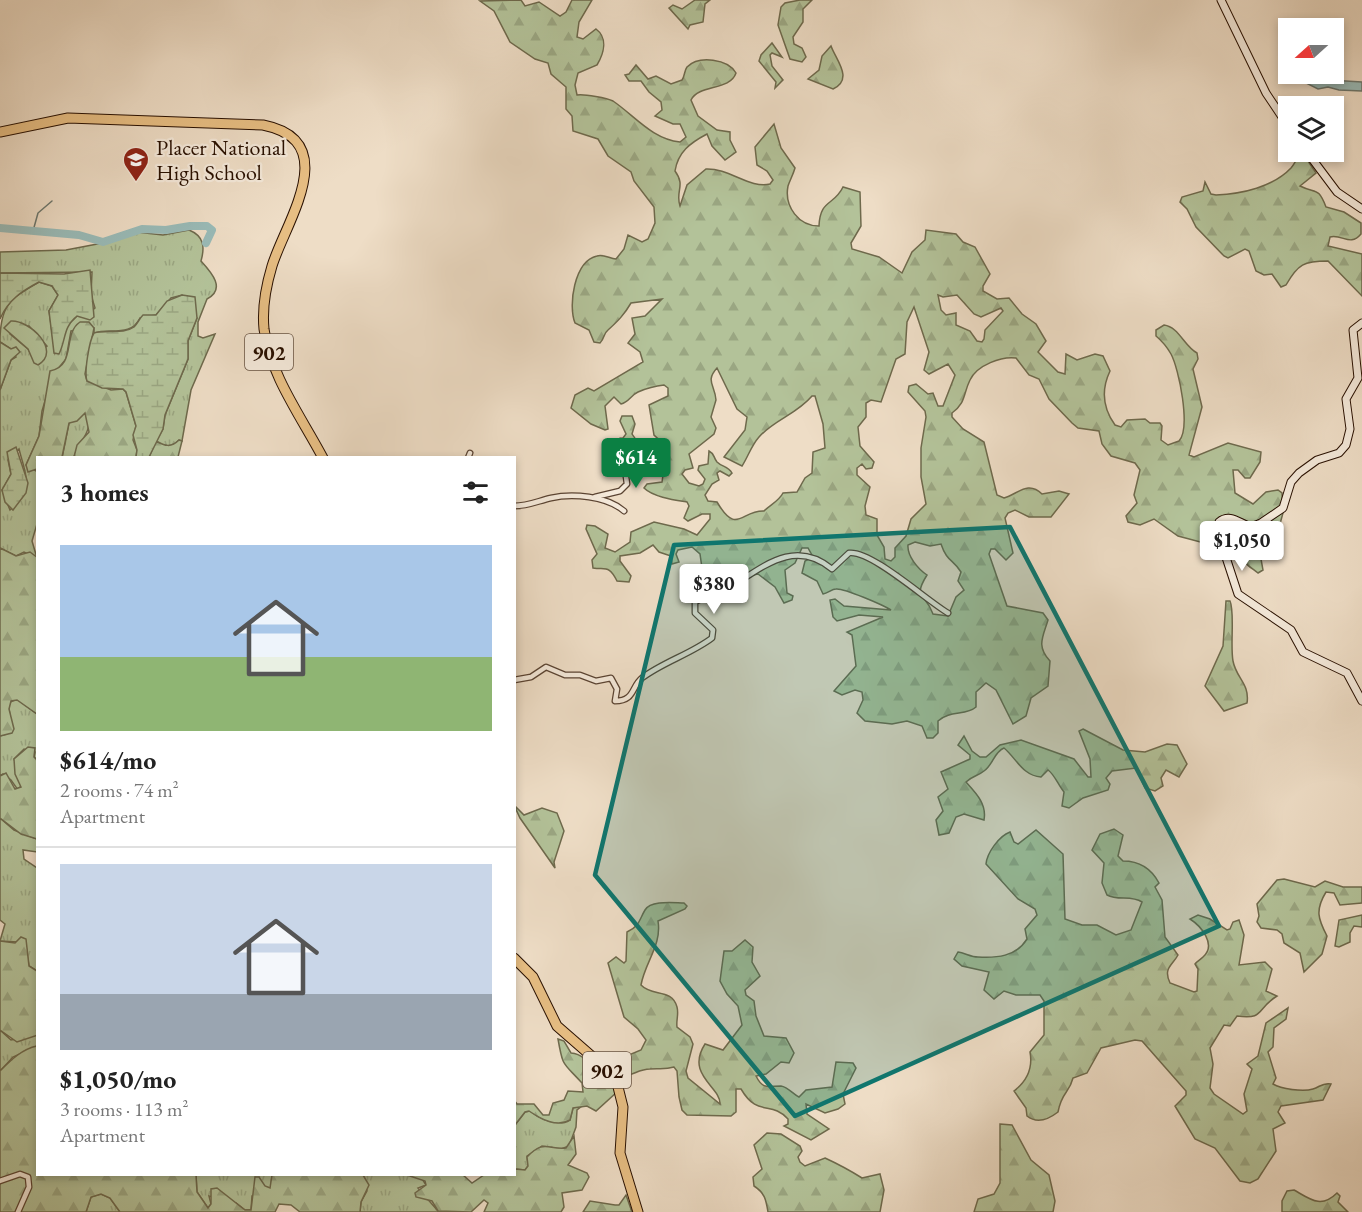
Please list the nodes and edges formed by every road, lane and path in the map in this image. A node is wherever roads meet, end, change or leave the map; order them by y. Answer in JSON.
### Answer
{"nodes":[{"id":1,"x":1221,"y":0,"type":"edge"},
{"id":2,"x":1278,"y":111,"type":"edge"},
{"id":3,"x":0,"y":132,"type":"edge"},
{"id":4,"x":1314,"y":162,"type":"edge"},
{"id":5,"x":1362,"y":209,"type":"edge"},
{"id":6,"x":1362,"y":323,"type":"edge"},
{"id":7,"x":621,"y":441,"type":"dead end"},
{"id":8,"x":322,"y":456,"type":"edge"},
{"id":9,"x":592,"y":498,"type":"junction"},
{"id":10,"x":516,"y":506,"type":"edge"},
{"id":11,"x":624,"y":511,"type":"dead end"},
{"id":12,"x":948,"y":613,"type":"dead end"},
{"id":13,"x":516,"y":680,"type":"edge"},
{"id":14,"x":1362,"y":701,"type":"edge"},
{"id":15,"x":516,"y":960,"type":"edge"},
{"id":16,"x":0,"y":1181,"type":"edge"},
{"id":17,"x":18,"y":1212,"type":"edge"},
{"id":18,"x":638,"y":1212,"type":"edge"}],
"edges":[{"from":1,"to":2,"type":"street"},
{"from":3,"to":8,"type":"highway","number":"902"},
{"from":4,"to":5,"type":"street"},
{"from":6,"to":14,"type":"street"},
{"from":7,"to":9,"type":"street"},
{"from":9,"to":10,"type":"street"},
{"from":9,"to":11,"type":"street"},
{"from":12,"to":13,"type":"street"},
{"from":15,"to":18,"type":"highway","number":"902"},
{"from":16,"to":17,"type":"street"}]}
